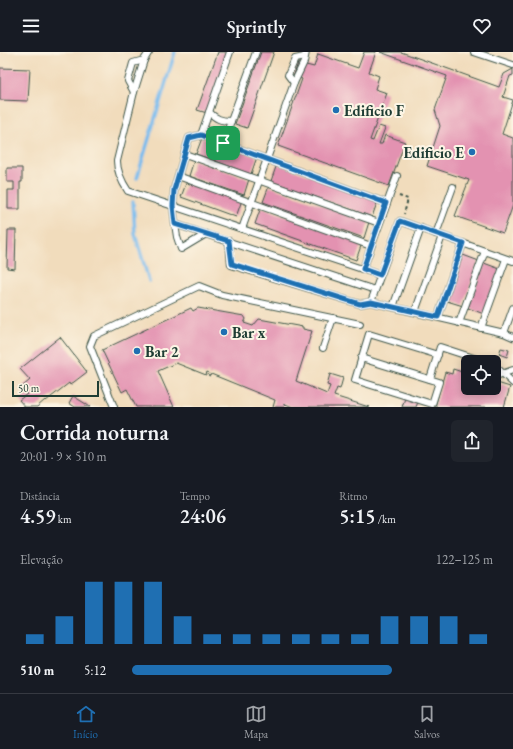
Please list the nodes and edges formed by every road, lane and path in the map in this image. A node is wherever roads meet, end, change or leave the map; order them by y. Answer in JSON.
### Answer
{"nodes":[{"id":1,"x":143,"y":52,"type":"edge"},
{"id":2,"x":149,"y":52,"type":"edge"},
{"id":3,"x":230,"y":52,"type":"edge"},
{"id":4,"x":256,"y":52,"type":"edge"},
{"id":5,"x":474,"y":52,"type":"edge"},
{"id":6,"x":305,"y":55,"type":"edge"},
{"id":7,"x":144,"y":60,"type":"junction"},
{"id":8,"x":513,"y":65,"type":"edge"},
{"id":9,"x":294,"y":83,"type":"junction"},
{"id":10,"x":134,"y":92,"type":"junction"},
{"id":11,"x":209,"y":112,"type":"junction"},
{"id":12,"x":231,"y":121,"type":"junction"},
{"id":13,"x":201,"y":135,"type":"junction"},
{"id":14,"x":223,"y":143,"type":"junction"},
{"id":15,"x":185,"y":154,"type":"junction"},
{"id":16,"x":267,"y":159,"type":"junction"},
{"id":17,"x":178,"y":176,"type":"junction"},
{"id":18,"x":396,"y":176,"type":"dead end"},
{"id":19,"x":259,"y":180,"type":"junction"},
{"id":20,"x":453,"y":187,"type":"dead end"},
{"id":21,"x":400,"y":196,"type":"dead end"},
{"id":22,"x":251,"y":202,"type":"junction"},
{"id":23,"x":386,"y":203,"type":"junction"},
{"id":24,"x":173,"y":206,"type":"junction"},
{"id":25,"x":410,"y":216,"type":"dead end"},
{"id":26,"x":379,"y":223,"type":"junction"},
{"id":27,"x":175,"y":224,"type":"junction"},
{"id":28,"x":421,"y":228,"type":"junction"},
{"id":29,"x":242,"y":229,"type":"junction"},
{"id":30,"x":206,"y":234,"type":"junction"},
{"id":31,"x":436,"y":234,"type":"junction"},
{"id":32,"x":442,"y":236,"type":"junction"},
{"id":33,"x":229,"y":241,"type":"junction"},
{"id":34,"x":463,"y":243,"type":"junction"},
{"id":35,"x":371,"y":246,"type":"junction"},
{"id":36,"x":485,"y":251,"type":"junction"},
{"id":37,"x":506,"y":259,"type":"junction"},
{"id":38,"x":513,"y":261,"type":"edge"},
{"id":39,"x":363,"y":269,"type":"junction"},
{"id":40,"x":380,"y":275,"type":"junction"},
{"id":41,"x":375,"y":290,"type":"junction"},
{"id":42,"x":371,"y":302,"type":"junction"},
{"id":43,"x":393,"y":307,"type":"junction"},
{"id":44,"x":513,"y":308,"type":"edge"},
{"id":45,"x":415,"y":312,"type":"junction"},
{"id":46,"x":438,"y":317,"type":"junction"},
{"id":47,"x":333,"y":318,"type":"junction"},
{"id":48,"x":459,"y":322,"type":"junction"},
{"id":49,"x":360,"y":324,"type":"dead end"},
{"id":50,"x":481,"y":328,"type":"junction"},
{"id":51,"x":504,"y":333,"type":"junction"},
{"id":52,"x":513,"y":337,"type":"edge"},
{"id":53,"x":323,"y":348,"type":"dead end"},
{"id":54,"x":438,"y":355,"type":"junction"},
{"id":55,"x":465,"y":355,"type":"edge"},
{"id":56,"x":362,"y":358,"type":"junction"},
{"id":57,"x":513,"y":371,"type":"edge"},
{"id":58,"x":503,"y":373,"type":"joint"},
{"id":59,"x":430,"y":379,"type":"junction"},
{"id":60,"x":512,"y":382,"type":"edge"},
{"id":61,"x":114,"y":407,"type":"edge"}],
"edges":[{"from":1,"to":7,"type":"lane"},
{"from":2,"to":7,"type":"lane"},
{"from":3,"to":11,"type":"lane"},
{"from":4,"to":12,"type":"lane"},
{"from":5,"to":8,"type":"lane"},
{"from":6,"to":9,"type":"lane"},
{"from":6,"to":9,"type":"lane"},
{"from":7,"to":10,"type":"lane"},
{"from":7,"to":10,"type":"lane"},
{"from":9,"to":16,"type":"lane"},
{"from":10,"to":24,"type":"lane"},
{"from":11,"to":12,"type":"lane"},
{"from":11,"to":13,"type":"lane"},
{"from":12,"to":14,"type":"lane"},
{"from":13,"to":14,"type":"lane"},
{"from":13,"to":15,"type":"lane"},
{"from":14,"to":16,"type":"lane"},
{"from":15,"to":17,"type":"lane"},
{"from":15,"to":19,"type":"lane"},
{"from":16,"to":19,"type":"lane"},
{"from":16,"to":23,"type":"lane"},
{"from":17,"to":22,"type":"lane"},
{"from":17,"to":24,"type":"lane"},
{"from":18,"to":23,"type":"lane"},
{"from":19,"to":22,"type":"lane"},
{"from":19,"to":26,"type":"lane"},
{"from":20,"to":31,"type":"lane"},
{"from":21,"to":25,"type":"path"},
{"from":22,"to":29,"type":"lane"},
{"from":22,"to":35,"type":"lane"},
{"from":23,"to":26,"type":"lane"},
{"from":24,"to":27,"type":"lane"},
{"from":24,"to":29,"type":"lane"},
{"from":26,"to":35,"type":"lane"},
{"from":27,"to":30,"type":"lane"},
{"from":27,"to":30,"type":"lane"},
{"from":28,"to":31,"type":"lane"},
{"from":28,"to":40,"type":"lane"},
{"from":28,"to":43,"type":"lane"},
{"from":29,"to":39,"type":"lane"},
{"from":30,"to":33,"type":"lane"},
{"from":31,"to":32,"type":"lane"},
{"from":32,"to":34,"type":"lane"},
{"from":32,"to":45,"type":"lane"},
{"from":33,"to":41,"type":"lane"},
{"from":33,"to":42,"type":"lane"},
{"from":34,"to":36,"type":"lane"},
{"from":34,"to":46,"type":"lane"},
{"from":35,"to":39,"type":"lane"},
{"from":36,"to":37,"type":"lane"},
{"from":36,"to":48,"type":"lane"},
{"from":37,"to":38,"type":"lane"},
{"from":37,"to":50,"type":"lane"},
{"from":39,"to":40,"type":"lane"},
{"from":40,"to":41,"type":"lane"},
{"from":41,"to":42,"type":"lane"},
{"from":42,"to":43,"type":"lane"},
{"from":43,"to":45,"type":"lane"},
{"from":44,"to":51,"type":"lane"},
{"from":45,"to":46,"type":"lane"},
{"from":46,"to":48,"type":"lane"},
{"from":47,"to":49,"type":"lane"},
{"from":47,"to":53,"type":"lane"},
{"from":47,"to":61,"type":"lane"},
{"from":48,"to":50,"type":"lane"},
{"from":50,"to":51,"type":"lane"},
{"from":51,"to":52,"type":"lane"},
{"from":54,"to":55,"type":"lane"},
{"from":54,"to":56,"type":"lane"},
{"from":54,"to":59,"type":"lane"},
{"from":56,"to":59,"type":"lane"},
{"from":56,"to":59,"type":"lane"},
{"from":57,"to":58,"type":"lane"},
{"from":58,"to":60,"type":"lane"}]}
